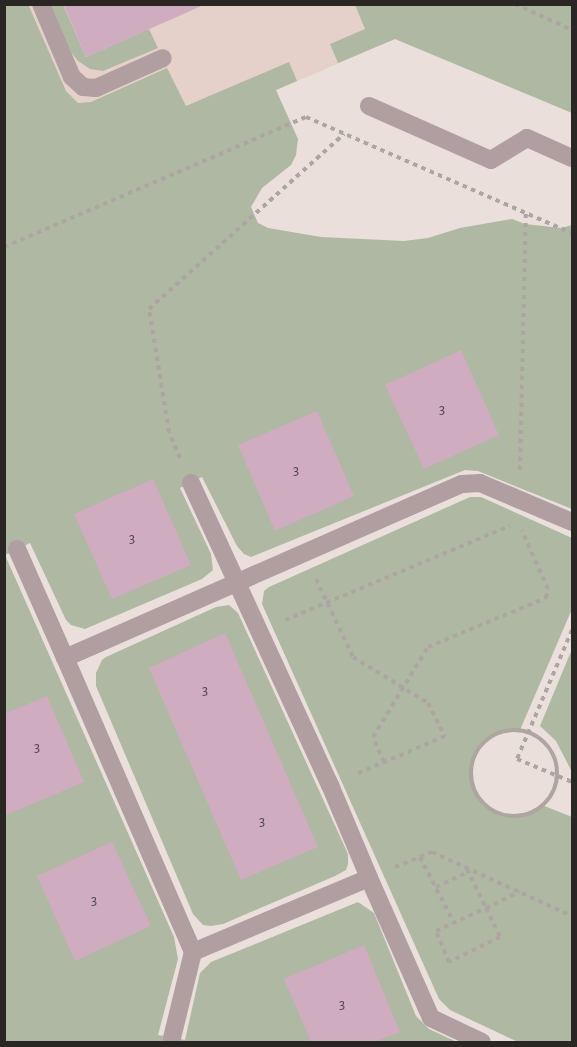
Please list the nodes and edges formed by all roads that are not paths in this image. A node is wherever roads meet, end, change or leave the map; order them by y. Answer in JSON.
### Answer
{"nodes":[{"id":1,"x":40,"y":4,"type":"edge"},
{"id":2,"x":163,"y":58,"type":"dead end"},
{"id":3,"x":369,"y":106,"type":"dead end"},
{"id":4,"x":573,"y":158,"type":"edge"},
{"id":5,"x":191,"y":483,"type":"road end"},
{"id":6,"x":573,"y":522,"type":"edge"},
{"id":7,"x":17,"y":549,"type":"dead end"},
{"id":8,"x":237,"y":582,"type":"junction"},
{"id":9,"x":65,"y":658,"type":"junction"},
{"id":10,"x":369,"y":878,"type":"junction"},
{"id":11,"x":193,"y":952,"type":"junction"},
{"id":12,"x":172,"y":1038,"type":"dead end"},
{"id":13,"x":482,"y":1042,"type":"edge"}],
"edges":[{"from":1,"to":2,"type":"lane"},
{"from":3,"to":4,"type":"lane"},
{"from":5,"to":8,"type":"lane"},
{"from":6,"to":8,"type":"lane"},
{"from":7,"to":9,"type":"lane"},
{"from":8,"to":9,"type":"lane"},
{"from":8,"to":10,"type":"lane"},
{"from":9,"to":11,"type":"lane"},
{"from":10,"to":11,"type":"lane"},
{"from":10,"to":13,"type":"lane"},
{"from":11,"to":12,"type":"lane"}]}
